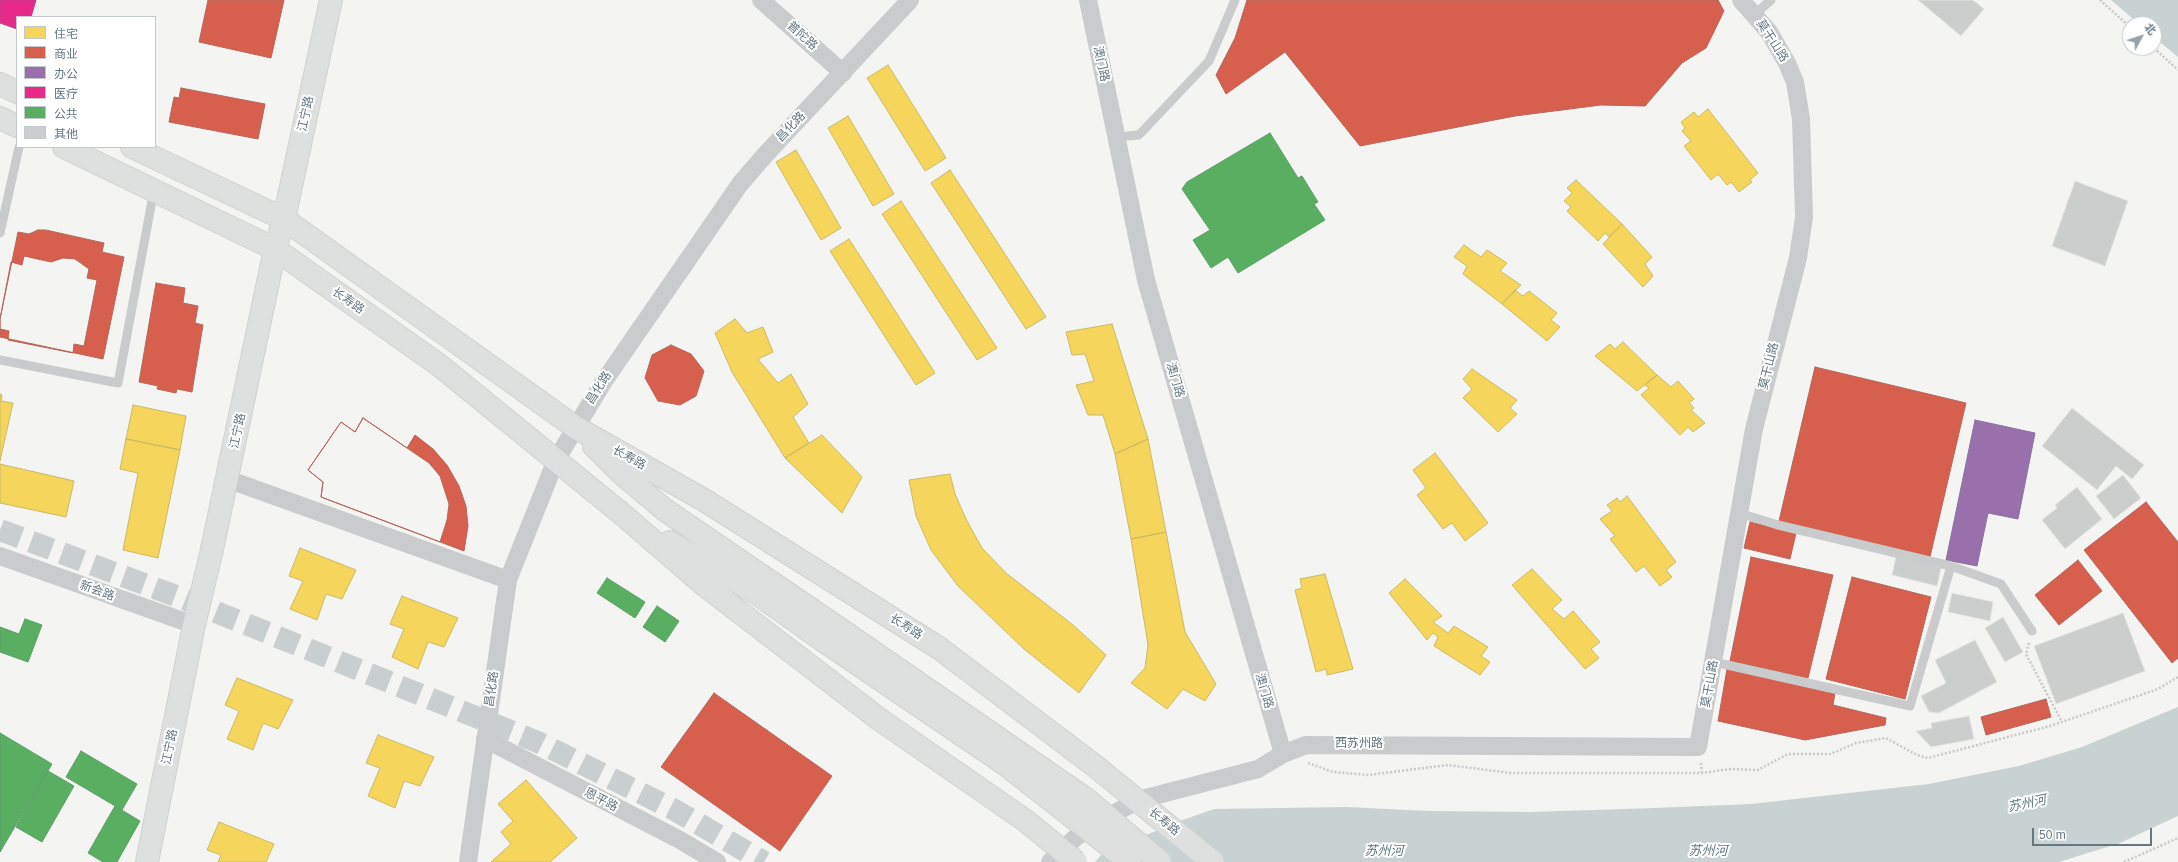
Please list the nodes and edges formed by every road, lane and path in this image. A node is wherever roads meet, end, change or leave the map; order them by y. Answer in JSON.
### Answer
{"nodes":[{"id":1,"x":331,"y":0,"type":"edge"},
{"id":2,"x":761,"y":0,"type":"edge"},
{"id":3,"x":910,"y":0,"type":"edge"},
{"id":4,"x":1088,"y":0,"type":"edge"},
{"id":5,"x":1235,"y":0,"type":"edge"},
{"id":6,"x":1741,"y":0,"type":"edge"},
{"id":7,"x":1771,"y":0,"type":"edge"},
{"id":8,"x":2100,"y":0,"type":"edge"},
{"id":9,"x":1754,"y":14,"type":"junction"},
{"id":10,"x":2122,"y":20,"type":"edge"},
{"id":11,"x":2162,"y":55,"type":"edge"},
{"id":12,"x":2178,"y":70,"type":"edge"},
{"id":13,"x":843,"y":73,"type":"junction"},
{"id":14,"x":0,"y":84,"type":"edge"},
{"id":15,"x":16,"y":92,"type":"edge"},
{"id":16,"x":0,"y":118,"type":"edge"},
{"id":17,"x":16,"y":126,"type":"edge"},
{"id":18,"x":1117,"y":137,"type":"junction"},
{"id":19,"x":19,"y":148,"type":"edge"},
{"id":20,"x":66,"y":148,"type":"edge"},
{"id":21,"x":134,"y":148,"type":"edge"},
{"id":22,"x":154,"y":190,"type":"junction"},
{"id":23,"x":284,"y":219,"type":"junction"},
{"id":24,"x":0,"y":233,"type":"edge"},
{"id":25,"x":275,"y":250,"type":"junction"},
{"id":26,"x":0,"y":360,"type":"edge"},
{"id":27,"x":575,"y":427,"type":"junction"},
{"id":28,"x":556,"y":460,"type":"junction"},
{"id":29,"x":227,"y":479,"type":"junction"},
{"id":30,"x":1739,"y":513,"type":"junction"},
{"id":31,"x":622,"y":514,"type":"junction"},
{"id":32,"x":0,"y":556,"type":"edge"},
{"id":33,"x":1951,"y":566,"type":"junction"},
{"id":34,"x":508,"y":580,"type":"junction"},
{"id":35,"x":194,"y":625,"type":"junction"},
{"id":36,"x":826,"y":631,"type":"junction"},
{"id":37,"x":2032,"y":631,"type":"joint"},
{"id":38,"x":1714,"y":662,"type":"junction"},
{"id":39,"x":2178,"y":677,"type":"edge"},
{"id":40,"x":2062,"y":722,"type":"junction"},
{"id":41,"x":485,"y":739,"type":"junction"},
{"id":42,"x":1698,"y":747,"type":"joint"},
{"id":43,"x":1283,"y":754,"type":"junction"},
{"id":44,"x":2178,"y":838,"type":"edge"},
{"id":45,"x":147,"y":862,"type":"edge"},
{"id":46,"x":468,"y":862,"type":"edge"},
{"id":47,"x":717,"y":862,"type":"edge"},
{"id":48,"x":1050,"y":862,"type":"edge"},
{"id":49,"x":1076,"y":862,"type":"edge"},
{"id":50,"x":1130,"y":862,"type":"edge"},
{"id":51,"x":1160,"y":862,"type":"edge"},
{"id":52,"x":1213,"y":862,"type":"edge"},
{"id":53,"x":2124,"y":862,"type":"edge"}],
"edges":[{"from":1,"to":23,"type":"main road","name":"江宁路"},
{"from":2,"to":13,"type":"street","name":"普陀路"},
{"from":3,"to":13,"type":"street","name":"昌化路"},
{"from":4,"to":18,"type":"street","name":"澳门路"},
{"from":5,"to":18,"type":"lane"},
{"from":6,"to":9,"type":"street","name":"莫干山路"},
{"from":7,"to":9,"type":"lane"},
{"from":8,"to":10,"type":"path"},
{"from":9,"to":30,"type":"street","name":"莫干山路"},
{"from":11,"to":12,"type":"path"},
{"from":13,"to":27,"type":"street","name":"昌化路"},
{"from":14,"to":15,"type":"main road"},
{"from":16,"to":17,"type":"main road"},
{"from":18,"to":43,"type":"street","name":"澳门路"},
{"from":19,"to":24,"type":"lane"},
{"from":20,"to":22,"type":"main road","name":"长寿路"},
{"from":21,"to":23,"type":"main road","name":"长寿路"},
{"from":22,"to":25,"type":"main road","name":"长寿路"},
{"from":22,"to":26,"type":"lane"},
{"from":23,"to":25,"type":"main road","name":"江宁路"},
{"from":23,"to":27,"type":"main road","name":"长寿路"},
{"from":25,"to":28,"type":"main road","name":"长寿路"},
{"from":25,"to":29,"type":"main road","name":"江宁路"},
{"from":27,"to":28,"type":"street","name":"昌化路"},
{"from":27,"to":36,"type":"main road","name":"长寿路"},
{"from":27,"to":52,"type":"main road","name":"长寿路","bridge":true},
{"from":28,"to":31,"type":"main road","name":"长寿路"},
{"from":28,"to":34,"type":"street","name":"昌化路"},
{"from":29,"to":34,"type":"street"},
{"from":29,"to":35,"type":"main road","name":"江宁路"},
{"from":30,"to":33,"type":"lane"},
{"from":30,"to":38,"type":"street","name":"莫干山路"},
{"from":31,"to":36,"type":"main road","name":"长寿路"},
{"from":31,"to":49,"type":"main road","name":"长寿路","bridge":true},
{"from":32,"to":35,"type":"street","name":"新会路"},
{"from":33,"to":37,"type":"lane"},
{"from":33,"to":38,"type":"lane"},
{"from":34,"to":41,"type":"street","name":"昌化路"},
{"from":35,"to":45,"type":"main road","name":"江宁路"},
{"from":36,"to":50,"type":"main road","name":"长寿路","bridge":true},
{"from":36,"to":51,"type":"main road","name":"长寿路","bridge":true},
{"from":37,"to":40,"type":"path"},
{"from":38,"to":42,"type":"street","name":"莫干山路"},
{"from":39,"to":40,"type":"path"},
{"from":40,"to":43,"type":"path"},
{"from":41,"to":46,"type":"street","name":"昌化路"},
{"from":41,"to":47,"type":"street","name":"恩平路"},
{"from":42,"to":43,"type":"street","name":"西苏州路"},
{"from":43,"to":48,"type":"street","name":"西苏州路"},
{"from":44,"to":53,"type":"path"}]}
